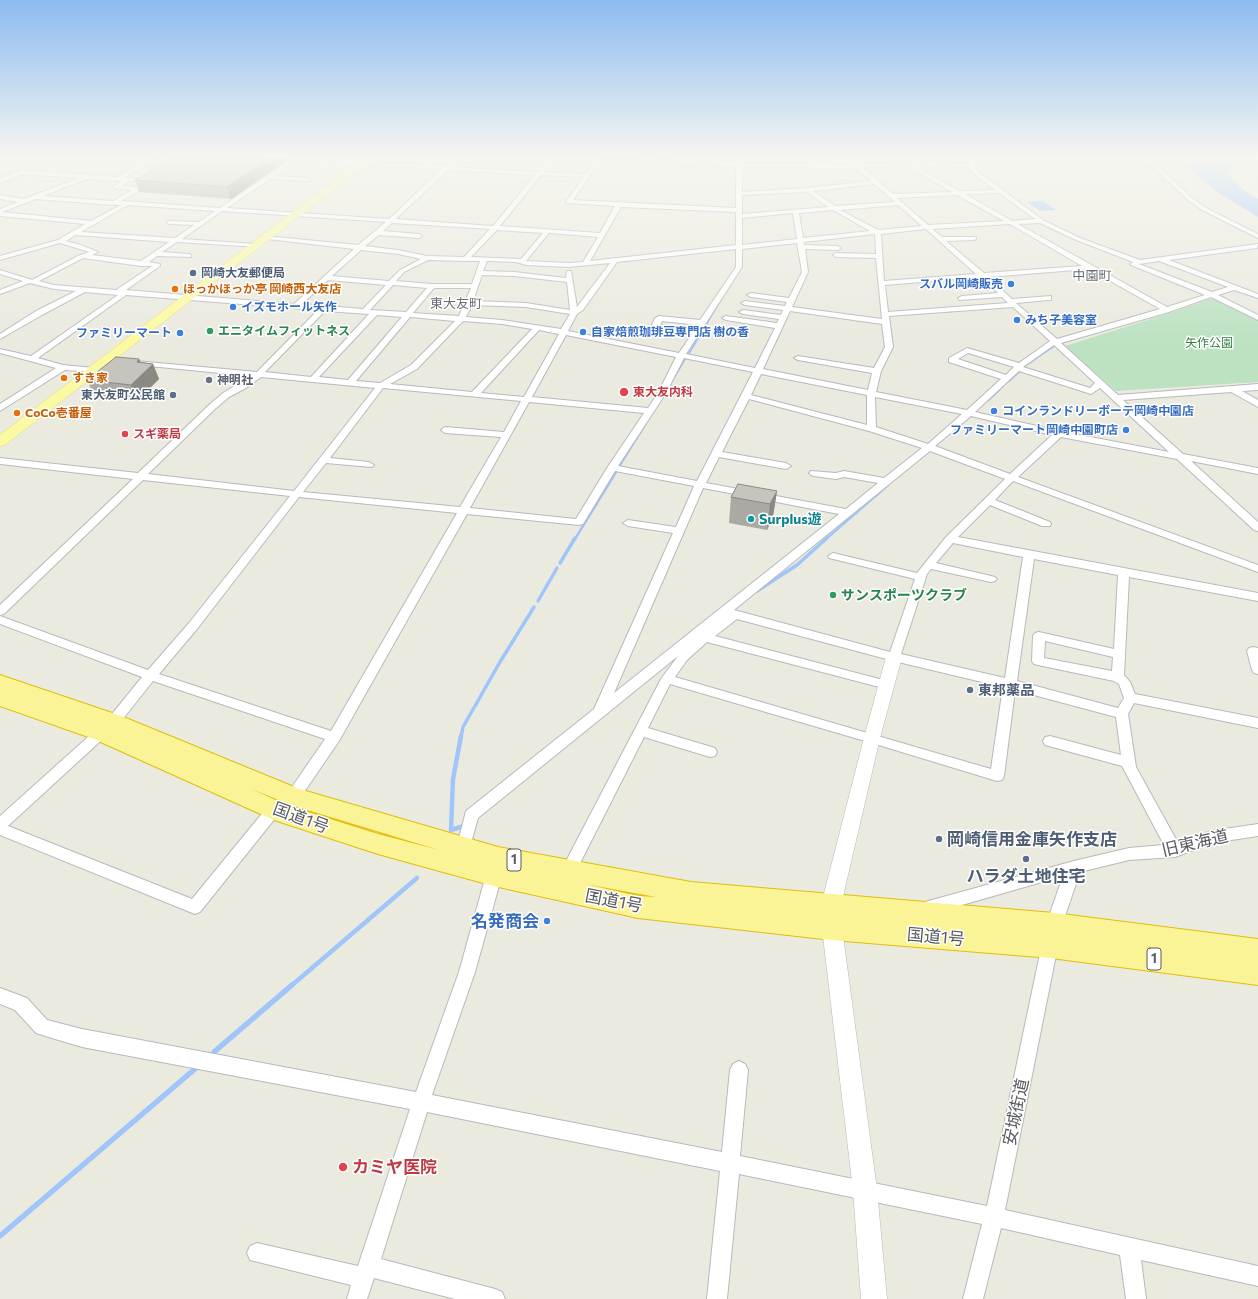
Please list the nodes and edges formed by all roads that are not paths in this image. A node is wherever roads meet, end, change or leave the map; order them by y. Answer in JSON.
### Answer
{"nodes":[{"id":1,"x":47,"y":219,"type":"edge"},
{"id":2,"x":100,"y":219,"type":"edge"},
{"id":3,"x":208,"y":219,"type":"edge"},
{"id":4,"x":291,"y":219,"type":"edge"},
{"id":5,"x":353,"y":219,"type":"edge"},
{"id":6,"x":393,"y":219,"type":"edge"},
{"id":7,"x":502,"y":219,"type":"edge"},
{"id":8,"x":611,"y":219,"type":"edge"},
{"id":9,"x":739,"y":219,"type":"edge"},
{"id":10,"x":797,"y":219,"type":"edge"},
{"id":11,"x":852,"y":219,"type":"edge"},
{"id":12,"x":918,"y":219,"type":"edge"},
{"id":13,"x":1004,"y":219,"type":"edge"},
{"id":14,"x":1038,"y":219,"type":"edge"},
{"id":15,"x":1223,"y":219,"type":"edge"},
{"id":16,"x":390,"y":221,"type":"junction"},
{"id":17,"x":1041,"y":221,"type":"junction"},
{"id":18,"x":169,"y":222,"type":"dead end"},
{"id":19,"x":1032,"y":222,"type":"junction"},
{"id":20,"x":92,"y":223,"type":"junction"},
{"id":21,"x":1012,"y":223,"type":"junction"},
{"id":22,"x":200,"y":224,"type":"junction"},
{"id":23,"x":928,"y":227,"type":"junction"},
{"id":24,"x":495,"y":228,"type":"junction"},
{"id":25,"x":547,"y":232,"type":"junction"},
{"id":26,"x":73,"y":233,"type":"junction"},
{"id":27,"x":378,"y":233,"type":"junction"},
{"id":28,"x":878,"y":233,"type":"junction"},
{"id":29,"x":602,"y":235,"type":"junction"},
{"id":30,"x":419,"y":236,"type":"dead end"},
{"id":31,"x":1258,"y":236,"type":"edge"},
{"id":32,"x":267,"y":237,"type":"junction"},
{"id":33,"x":974,"y":238,"type":"dead end"},
{"id":34,"x":60,"y":240,"type":"junction"},
{"id":35,"x":176,"y":240,"type":"junction"},
{"id":36,"x":941,"y":240,"type":"junction"},
{"id":37,"x":801,"y":244,"type":"junction"},
{"id":38,"x":256,"y":246,"type":"junction"},
{"id":39,"x":1257,"y":246,"type":"dead end"},
{"id":40,"x":739,"y":247,"type":"junction"},
{"id":41,"x":359,"y":248,"type":"junction"},
{"id":42,"x":155,"y":254,"type":"junction"},
{"id":43,"x":83,"y":256,"type":"junction"},
{"id":44,"x":189,"y":256,"type":"dead end"},
{"id":45,"x":879,"y":256,"type":"junction"},
{"id":46,"x":0,"y":258,"type":"edge"},
{"id":47,"x":427,"y":258,"type":"junction"},
{"id":48,"x":466,"y":259,"type":"junction"},
{"id":49,"x":484,"y":259,"type":"junction"},
{"id":50,"x":616,"y":259,"type":"junction"},
{"id":51,"x":1160,"y":259,"type":"junction"},
{"id":52,"x":524,"y":262,"type":"junction"},
{"id":53,"x":586,"y":262,"type":"junction"},
{"id":54,"x":141,"y":264,"type":"junction"},
{"id":55,"x":569,"y":265,"type":"junction"},
{"id":56,"x":1090,"y":267,"type":"junction"},
{"id":57,"x":0,"y":272,"type":"edge"},
{"id":58,"x":479,"y":273,"type":"junction"},
{"id":59,"x":520,"y":276,"type":"junction"},
{"id":60,"x":983,"y":276,"type":"junction"},
{"id":61,"x":326,"y":278,"type":"junction"},
{"id":62,"x":570,"y":280,"type":"junction"},
{"id":63,"x":31,"y":281,"type":"junction"},
{"id":64,"x":391,"y":283,"type":"junction"},
{"id":65,"x":881,"y":283,"type":"junction"},
{"id":66,"x":432,"y":286,"type":"junction"},
{"id":67,"x":474,"y":286,"type":"junction"},
{"id":68,"x":1235,"y":287,"type":"junction"},
{"id":69,"x":84,"y":290,"type":"junction"},
{"id":70,"x":772,"y":290,"type":"dead end"},
{"id":71,"x":0,"y":292,"type":"edge"},
{"id":72,"x":118,"y":292,"type":"junction"},
{"id":73,"x":126,"y":292,"type":"junction"},
{"id":74,"x":795,"y":293,"type":"junction"},
{"id":75,"x":1210,"y":294,"type":"junction"},
{"id":76,"x":751,"y":295,"type":"dead end"},
{"id":77,"x":1004,"y":296,"type":"junction"},
{"id":78,"x":1258,"y":296,"type":"edge"},
{"id":79,"x":186,"y":298,"type":"junction"},
{"id":80,"x":962,"y":298,"type":"dead end"},
{"id":81,"x":1048,"y":298,"type":"dead end"},
{"id":82,"x":791,"y":300,"type":"junction"},
{"id":83,"x":936,"y":301,"type":"dead end"},
{"id":84,"x":468,"y":303,"type":"junction"},
{"id":85,"x":746,"y":303,"type":"dead end"},
{"id":86,"x":1012,"y":303,"type":"junction"},
{"id":87,"x":296,"y":306,"type":"junction"},
{"id":88,"x":324,"y":308,"type":"junction"},
{"id":89,"x":787,"y":308,"type":"junction"},
{"id":90,"x":944,"y":310,"type":"junction"},
{"id":91,"x":1166,"y":310,"type":"junction"},
{"id":92,"x":365,"y":311,"type":"junction"},
{"id":93,"x":375,"y":312,"type":"junction"},
{"id":94,"x":743,"y":312,"type":"dead end"},
{"id":95,"x":574,"y":313,"type":"junction"},
{"id":96,"x":407,"y":314,"type":"junction"},
{"id":97,"x":783,"y":317,"type":"junction"},
{"id":98,"x":726,"y":318,"type":"dead end"},
{"id":99,"x":886,"y":318,"type":"junction"},
{"id":100,"x":1258,"y":318,"type":"edge"},
{"id":101,"x":461,"y":319,"type":"junction"},
{"id":102,"x":703,"y":322,"type":"junction"},
{"id":103,"x":779,"y":326,"type":"junction"},
{"id":104,"x":537,"y":328,"type":"junction"},
{"id":105,"x":563,"y":332,"type":"junction"},
{"id":106,"x":696,"y":332,"type":"junction"},
{"id":107,"x":0,"y":337,"type":"edge"},
{"id":108,"x":1056,"y":342,"type":"junction"},
{"id":109,"x":0,"y":352,"type":"edge"},
{"id":110,"x":10,"y":354,"type":"junction"},
{"id":111,"x":681,"y":356,"type":"junction"},
{"id":112,"x":798,"y":358,"type":"dead end"},
{"id":113,"x":32,"y":359,"type":"junction"},
{"id":114,"x":0,"y":360,"type":"edge"},
{"id":115,"x":106,"y":360,"type":"junction"},
{"id":116,"x":63,"y":367,"type":"junction"},
{"id":117,"x":1019,"y":367,"type":"junction"},
{"id":118,"x":94,"y":370,"type":"junction"},
{"id":119,"x":877,"y":371,"type":"junction"},
{"id":120,"x":758,"y":372,"type":"junction"},
{"id":121,"x":258,"y":375,"type":"junction"},
{"id":122,"x":1007,"y":378,"type":"junction"},
{"id":123,"x":312,"y":380,"type":"junction"},
{"id":124,"x":350,"y":383,"type":"junction"},
{"id":125,"x":1100,"y":384,"type":"junction"},
{"id":126,"x":382,"y":386,"type":"junction"},
{"id":127,"x":1258,"y":387,"type":"edge"},
{"id":128,"x":1233,"y":389,"type":"junction"},
{"id":129,"x":475,"y":394,"type":"junction"},
{"id":130,"x":871,"y":394,"type":"junction"},
{"id":131,"x":746,"y":396,"type":"junction"},
{"id":132,"x":1115,"y":398,"type":"junction"},
{"id":133,"x":526,"y":399,"type":"junction"},
{"id":134,"x":1258,"y":404,"type":"edge"},
{"id":135,"x":0,"y":408,"type":"edge"},
{"id":136,"x":650,"y":411,"type":"junction"},
{"id":137,"x":969,"y":413,"type":"junction"},
{"id":138,"x":872,"y":429,"type":"junction"},
{"id":139,"x":445,"y":430,"type":"dead end"},
{"id":140,"x":1059,"y":434,"type":"junction"},
{"id":141,"x":506,"y":435,"type":"junction"},
{"id":142,"x":0,"y":442,"type":"edge"},
{"id":143,"x":929,"y":447,"type":"junction"},
{"id":144,"x":716,"y":454,"type":"junction"},
{"id":145,"x":1181,"y":458,"type":"junction"},
{"id":146,"x":0,"y":460,"type":"edge"},
{"id":147,"x":325,"y":460,"type":"junction"},
{"id":148,"x":369,"y":465,"type":"dead end"},
{"id":149,"x":786,"y":466,"type":"dead end"},
{"id":150,"x":612,"y":468,"type":"junction"},
{"id":151,"x":1258,"y":471,"type":"edge"},
{"id":152,"x":814,"y":473,"type":"dead end"},
{"id":153,"x":139,"y":476,"type":"junction"},
{"id":154,"x":1011,"y":478,"type":"junction"},
{"id":155,"x":885,"y":481,"type":"junction"},
{"id":156,"x":700,"y":484,"type":"junction"},
{"id":157,"x":298,"y":494,"type":"junction"},
{"id":158,"x":988,"y":501,"type":"junction"},
{"id":159,"x":464,"y":510,"type":"junction"},
{"id":160,"x":846,"y":512,"type":"junction"},
{"id":161,"x":628,"y":523,"type":"dead end"},
{"id":162,"x":1046,"y":524,"type":"dead end"},
{"id":163,"x":1258,"y":528,"type":"edge"},
{"id":164,"x":679,"y":531,"type":"junction"},
{"id":165,"x":950,"y":539,"type":"junction"},
{"id":166,"x":1029,"y":554,"type":"junction"},
{"id":167,"x":833,"y":556,"type":"dead end"},
{"id":168,"x":928,"y":565,"type":"junction"},
{"id":169,"x":1258,"y":569,"type":"edge"},
{"id":170,"x":1124,"y":573,"type":"junction"},
{"id":171,"x":920,"y":577,"type":"junction"},
{"id":172,"x":991,"y":579,"type":"dead end"},
{"id":173,"x":1258,"y":597,"type":"edge"},
{"id":174,"x":0,"y":610,"type":"edge"},
{"id":175,"x":730,"y":613,"type":"junction"},
{"id":176,"x":0,"y":620,"type":"edge"},
{"id":177,"x":706,"y":637,"type":"junction"},
{"id":178,"x":1258,"y":652,"type":"edge"},
{"id":179,"x":1119,"y":654,"type":"junction"},
{"id":180,"x":894,"y":657,"type":"junction"},
{"id":181,"x":1258,"y":670,"type":"edge"},
{"id":182,"x":151,"y":676,"type":"junction"},
{"id":183,"x":1118,"y":677,"type":"junction"},
{"id":184,"x":667,"y":679,"type":"junction"},
{"id":185,"x":0,"y":682,"type":"edge"},
{"id":186,"x":1010,"y":684,"type":"junction"},
{"id":187,"x":887,"y":685,"type":"junction"},
{"id":188,"x":0,"y":698,"type":"edge"},
{"id":189,"x":1130,"y":698,"type":"junction"},
{"id":190,"x":598,"y":713,"type":"junction"},
{"id":191,"x":1122,"y":714,"type":"junction"},
{"id":192,"x":1258,"y":723,"type":"edge"},
{"id":193,"x":108,"y":727,"type":"junction"},
{"id":194,"x":641,"y":731,"type":"junction"},
{"id":195,"x":334,"y":737,"type":"junction"},
{"id":196,"x":872,"y":738,"type":"junction"},
{"id":197,"x":1050,"y":741,"type":"dead end"},
{"id":198,"x":710,"y":752,"type":"dead end"},
{"id":199,"x":1128,"y":762,"type":"junction"},
{"id":200,"x":283,"y":806,"type":"junction"},
{"id":201,"x":0,"y":825,"type":"edge"},
{"id":202,"x":0,"y":829,"type":"edge"},
{"id":203,"x":1258,"y":830,"type":"edge"},
{"id":204,"x":464,"y":846,"type":"junction"},
{"id":205,"x":1175,"y":851,"type":"junction"},
{"id":206,"x":1074,"y":867,"type":"junction"},
{"id":207,"x":569,"y":870,"type":"junction"},
{"id":208,"x":494,"y":875,"type":"junction"},
{"id":209,"x":910,"y":912,"type":"junction"},
{"id":210,"x":832,"y":916,"type":"junction"},
{"id":211,"x":1052,"y":936,"type":"junction"},
{"id":212,"x":1258,"y":951,"type":"edge"},
{"id":213,"x":1258,"y":972,"type":"edge"},
{"id":214,"x":0,"y":996,"type":"edge"},
{"id":215,"x":739,"y":1070,"type":"dead end"},
{"id":216,"x":421,"y":1102,"type":"junction"},
{"id":217,"x":730,"y":1164,"type":"junction"},
{"id":218,"x":865,"y":1190,"type":"junction"},
{"id":219,"x":994,"y":1217,"type":"junction"},
{"id":220,"x":1129,"y":1248,"type":"junction"},
{"id":221,"x":257,"y":1254,"type":"dead end"},
{"id":222,"x":366,"y":1272,"type":"junction"},
{"id":223,"x":1258,"y":1276,"type":"edge"},
{"id":224,"x":356,"y":1299,"type":"edge"},
{"id":225,"x":494,"y":1299,"type":"edge"},
{"id":226,"x":717,"y":1299,"type":"edge"},
{"id":227,"x":874,"y":1299,"type":"edge"},
{"id":228,"x":973,"y":1299,"type":"edge"},
{"id":229,"x":1136,"y":1299,"type":"edge"}],
"edges":[{"from":1,"to":20,"type":"street"},
{"from":2,"to":20,"type":"street"},
{"from":3,"to":22,"type":"street"},
{"from":4,"to":32,"type":"main road"},
{"from":5,"to":16,"type":"street"},
{"from":6,"to":16,"type":"street"},
{"from":7,"to":24,"type":"street"},
{"from":8,"to":29,"type":"street"},
{"from":9,"to":40,"type":"street"},
{"from":10,"to":37,"type":"street"},
{"from":11,"to":28,"type":"street"},
{"from":12,"to":23,"type":"street"},
{"from":13,"to":21,"type":"street"},
{"from":14,"to":17,"type":"street"},
{"from":15,"to":31,"type":"street"},
{"from":16,"to":24,"type":"street"},
{"from":16,"to":27,"type":"street"},
{"from":17,"to":19,"type":"street"},
{"from":17,"to":51,"type":"street"},
{"from":18,"to":22,"type":"street"},
{"from":19,"to":21,"type":"street"},
{"from":19,"to":75,"type":"street"},
{"from":20,"to":26,"type":"street"},
{"from":21,"to":23,"type":"street"},
{"from":21,"to":56,"type":"street"},
{"from":22,"to":35,"type":"street"},
{"from":23,"to":28,"type":"street"},
{"from":23,"to":36,"type":"street"},
{"from":24,"to":25,"type":"street"},
{"from":24,"to":48,"type":"street"},
{"from":25,"to":29,"type":"street"},
{"from":25,"to":52,"type":"street"},
{"from":26,"to":34,"type":"street"},
{"from":26,"to":35,"type":"street"},
{"from":27,"to":30,"type":"street"},
{"from":27,"to":41,"type":"street"},
{"from":28,"to":37,"type":"street"},
{"from":28,"to":45,"type":"street"},
{"from":29,"to":53,"type":"street"},
{"from":32,"to":38,"type":"main road"},
{"from":32,"to":41,"type":"street"},
{"from":33,"to":36,"type":"street"},
{"from":34,"to":43,"type":"street"},
{"from":34,"to":46,"type":"street"},
{"from":35,"to":38,"type":"street"},
{"from":35,"to":42,"type":"street"},
{"from":36,"to":60,"type":"street"},
{"from":37,"to":40,"type":"street"},
{"from":37,"to":45,"type":"street"},
{"from":37,"to":74,"type":"street"},
{"from":38,"to":79,"type":"main road"},
{"from":39,"to":51,"type":"street"},
{"from":40,"to":50,"type":"street"},
{"from":40,"to":102,"type":"street"},
{"from":41,"to":47,"type":"street"},
{"from":41,"to":61,"type":"street"},
{"from":42,"to":44,"type":"street"},
{"from":42,"to":54,"type":"street"},
{"from":43,"to":54,"type":"street"},
{"from":43,"to":63,"type":"street"},
{"from":45,"to":65,"type":"street"},
{"from":47,"to":48,"type":"street"},
{"from":47,"to":64,"type":"street"},
{"from":48,"to":49,"type":"street"},
{"from":49,"to":52,"type":"street"},
{"from":49,"to":58,"type":"street"},
{"from":50,"to":53,"type":"street"},
{"from":50,"to":95,"type":"street"},
{"from":51,"to":68,"type":"street"},
{"from":52,"to":55,"type":"street"},
{"from":52,"to":59,"type":"street"},
{"from":53,"to":55,"type":"street"},
{"from":54,"to":72,"type":"street"},
{"from":55,"to":62,"type":"street"},
{"from":56,"to":60,"type":"street"},
{"from":56,"to":91,"type":"street"},
{"from":57,"to":63,"type":"street"},
{"from":58,"to":59,"type":"street"},
{"from":58,"to":67,"type":"street"},
{"from":59,"to":62,"type":"street"},
{"from":60,"to":65,"type":"street"},
{"from":60,"to":77,"type":"street"},
{"from":61,"to":64,"type":"street"},
{"from":61,"to":87,"type":"street"},
{"from":62,"to":95,"type":"street"},
{"from":63,"to":69,"type":"street"},
{"from":63,"to":71,"type":"street"},
{"from":64,"to":66,"type":"street"},
{"from":64,"to":92,"type":"street"},
{"from":65,"to":99,"type":"street"},
{"from":66,"to":67,"type":"street"},
{"from":66,"to":96,"type":"street"},
{"from":67,"to":84,"type":"street"},
{"from":68,"to":75,"type":"street"},
{"from":68,"to":78,"type":"street"},
{"from":69,"to":72,"type":"street"},
{"from":69,"to":107,"type":"street"},
{"from":70,"to":74,"type":"street"},
{"from":72,"to":73,"type":"street"},
{"from":73,"to":79,"type":"street"},
{"from":73,"to":113,"type":"street"},
{"from":74,"to":82,"type":"street"},
{"from":75,"to":91,"type":"street"},
{"from":75,"to":100,"type":"street"},
{"from":76,"to":82,"type":"street"},
{"from":77,"to":80,"type":"street"},
{"from":77,"to":86,"type":"street"},
{"from":79,"to":87,"type":"street"},
{"from":79,"to":115,"type":"main road"},
{"from":81,"to":86,"type":"street"},
{"from":82,"to":89,"type":"street"},
{"from":83,"to":90,"type":"street"},
{"from":84,"to":95,"type":"street"},
{"from":84,"to":101,"type":"street"},
{"from":85,"to":89,"type":"street"},
{"from":86,"to":90,"type":"street"},
{"from":86,"to":108,"type":"street"},
{"from":87,"to":88,"type":"street"},
{"from":88,"to":92,"type":"street"},
{"from":88,"to":121,"type":"street"},
{"from":89,"to":97,"type":"street"},
{"from":89,"to":99,"type":"street"},
{"from":90,"to":99,"type":"street"},
{"from":91,"to":108,"type":"street"},
{"from":92,"to":93,"type":"street"},
{"from":93,"to":96,"type":"street"},
{"from":93,"to":123,"type":"street"},
{"from":94,"to":97,"type":"street"},
{"from":95,"to":105,"type":"street"},
{"from":96,"to":101,"type":"street"},
{"from":96,"to":124,"type":"street"},
{"from":97,"to":103,"type":"street"},
{"from":98,"to":103,"type":"street"},
{"from":99,"to":119,"type":"street"},
{"from":101,"to":104,"type":"street"},
{"from":101,"to":126,"type":"street"},
{"from":102,"to":106,"type":"street"},
{"from":102,"to":106,"type":"street"},
{"from":103,"to":120,"type":"street"},
{"from":104,"to":105,"type":"street"},
{"from":104,"to":129,"type":"street"},
{"from":105,"to":111,"type":"street"},
{"from":105,"to":133,"type":"street"},
{"from":106,"to":111,"type":"street"},
{"from":108,"to":117,"type":"street"},
{"from":108,"to":125,"type":"street"},
{"from":109,"to":110,"type":"street"},
{"from":110,"to":113,"type":"street"},
{"from":110,"to":114,"type":"street"},
{"from":111,"to":120,"type":"street"},
{"from":111,"to":136,"type":"street"},
{"from":112,"to":119,"type":"street"},
{"from":113,"to":116,"type":"street"},
{"from":115,"to":118,"type":"main road"},
{"from":115,"to":121,"type":"street"},
{"from":116,"to":118,"type":"street"},
{"from":116,"to":135,"type":"street"},
{"from":117,"to":122,"type":"street"},
{"from":117,"to":122,"type":"street"},
{"from":117,"to":125,"type":"street"},
{"from":118,"to":142,"type":"main road"},
{"from":119,"to":130,"type":"street"},
{"from":120,"to":130,"type":"street"},
{"from":120,"to":131,"type":"street"},
{"from":121,"to":123,"type":"street"},
{"from":121,"to":153,"type":"street"},
{"from":122,"to":137,"type":"street"},
{"from":123,"to":124,"type":"street"},
{"from":124,"to":126,"type":"street"},
{"from":125,"to":132,"type":"street"},
{"from":126,"to":129,"type":"street"},
{"from":126,"to":147,"type":"street"},
{"from":127,"to":128,"type":"street"},
{"from":128,"to":132,"type":"street"},
{"from":128,"to":134,"type":"street"},
{"from":129,"to":133,"type":"street"},
{"from":130,"to":137,"type":"street"},
{"from":130,"to":138,"type":"street"},
{"from":131,"to":138,"type":"street"},
{"from":131,"to":144,"type":"street"},
{"from":132,"to":145,"type":"street"},
{"from":133,"to":136,"type":"street"},
{"from":133,"to":141,"type":"street"},
{"from":136,"to":150,"type":"street"},
{"from":137,"to":140,"type":"street"},
{"from":137,"to":143,"type":"street"},
{"from":138,"to":143,"type":"street"},
{"from":139,"to":141,"type":"street"},
{"from":140,"to":145,"type":"street"},
{"from":140,"to":154,"type":"street"},
{"from":141,"to":159,"type":"street"},
{"from":143,"to":154,"type":"street"},
{"from":143,"to":155,"type":"street"},
{"from":144,"to":149,"type":"street"},
{"from":144,"to":156,"type":"street"},
{"from":145,"to":151,"type":"street"},
{"from":145,"to":163,"type":"street"},
{"from":146,"to":153,"type":"street"},
{"from":147,"to":148,"type":"street"},
{"from":147,"to":157,"type":"street"},
{"from":150,"to":156,"type":"street"},
{"from":150,"to":159,"type":"street"},
{"from":152,"to":155,"type":"street"},
{"from":153,"to":157,"type":"street"},
{"from":153,"to":174,"type":"street"},
{"from":154,"to":158,"type":"street"},
{"from":154,"to":169,"type":"street"},
{"from":155,"to":160,"type":"street"},
{"from":156,"to":160,"type":"street"},
{"from":156,"to":164,"type":"street"},
{"from":157,"to":159,"type":"street"},
{"from":157,"to":182,"type":"street"},
{"from":158,"to":162,"type":"street"},
{"from":158,"to":165,"type":"street"},
{"from":159,"to":195,"type":"street"},
{"from":160,"to":175,"type":"street"},
{"from":161,"to":164,"type":"street"},
{"from":164,"to":190,"type":"street"},
{"from":165,"to":166,"type":"street"},
{"from":165,"to":168,"type":"street"},
{"from":166,"to":170,"type":"street"},
{"from":166,"to":186,"type":"street"},
{"from":167,"to":171,"type":"street"},
{"from":168,"to":171,"type":"street"},
{"from":168,"to":172,"type":"street"},
{"from":170,"to":173,"type":"street"},
{"from":170,"to":179,"type":"street"},
{"from":171,"to":180,"type":"street"},
{"from":175,"to":177,"type":"street"},
{"from":175,"to":180,"type":"street"},
{"from":175,"to":190,"type":"street"},
{"from":176,"to":182,"type":"street"},
{"from":177,"to":184,"type":"street"},
{"from":177,"to":187,"type":"street"},
{"from":178,"to":181,"type":"street"},
{"from":179,"to":183,"type":"street"},
{"from":179,"to":183,"type":"street"},
{"from":180,"to":186,"type":"street"},
{"from":180,"to":187,"type":"street"},
{"from":182,"to":193,"type":"street"},
{"from":182,"to":195,"type":"street"},
{"from":183,"to":189,"type":"street"},
{"from":184,"to":194,"type":"street"},
{"from":184,"to":196,"type":"street"},
{"from":185,"to":193,"type":"highway","name":"国道1号","number":"1"},
{"from":186,"to":191,"type":"street"},
{"from":186,"to":196,"type":"street"},
{"from":187,"to":196,"type":"street"},
{"from":188,"to":193,"type":"highway","name":"国道1号","number":"1"},
{"from":189,"to":191,"type":"street"},
{"from":189,"to":192,"type":"street"},
{"from":190,"to":204,"type":"street"},
{"from":191,"to":199,"type":"street"},
{"from":193,"to":200,"type":"highway","name":"国道1号","number":"1"},
{"from":193,"to":201,"type":"street"},
{"from":194,"to":198,"type":"street"},
{"from":194,"to":207,"type":"street"},
{"from":195,"to":200,"type":"street"},
{"from":196,"to":210,"type":"street"},
{"from":197,"to":199,"type":"street"},
{"from":199,"to":205,"type":"street"},
{"from":200,"to":202,"type":"street"},
{"from":200,"to":204,"type":"highway","name":"国道1号","number":"1"},
{"from":200,"to":208,"type":"highway","name":"国道1号","number":"1"},
{"from":203,"to":205,"type":"street","name":"旧東海道"},
{"from":204,"to":207,"type":"highway","name":"国道1号","number":"1"},
{"from":205,"to":206,"type":"street","name":"旧東海道"},
{"from":206,"to":209,"type":"street","name":"旧東海道"},
{"from":206,"to":211,"type":"street"},
{"from":207,"to":210,"type":"highway","name":"国道1号","number":"1"},
{"from":208,"to":210,"type":"highway","name":"国道1号","number":"1"},
{"from":208,"to":216,"type":"street"},
{"from":209,"to":210,"type":"highway","name":"国道1号","number":"1"},
{"from":209,"to":211,"type":"highway","name":"国道1号","number":"1"},
{"from":210,"to":211,"type":"highway","name":"国道1号","number":"1"},
{"from":210,"to":218,"type":"street"},
{"from":211,"to":212,"type":"highway","name":"国道1号","number":"1"},
{"from":211,"to":213,"type":"highway","name":"国道1号","number":"1"},
{"from":211,"to":219,"type":"street","name":"安城街道"},
{"from":214,"to":216,"type":"street"},
{"from":215,"to":217,"type":"street"},
{"from":216,"to":217,"type":"street"},
{"from":216,"to":222,"type":"street"},
{"from":217,"to":218,"type":"street"},
{"from":217,"to":226,"type":"street"},
{"from":218,"to":219,"type":"street"},
{"from":218,"to":227,"type":"street"},
{"from":219,"to":220,"type":"street"},
{"from":219,"to":228,"type":"street","name":"安城街道"},
{"from":220,"to":223,"type":"street"},
{"from":220,"to":229,"type":"street"},
{"from":221,"to":222,"type":"street"},
{"from":222,"to":224,"type":"street"},
{"from":222,"to":225,"type":"street"}]}
